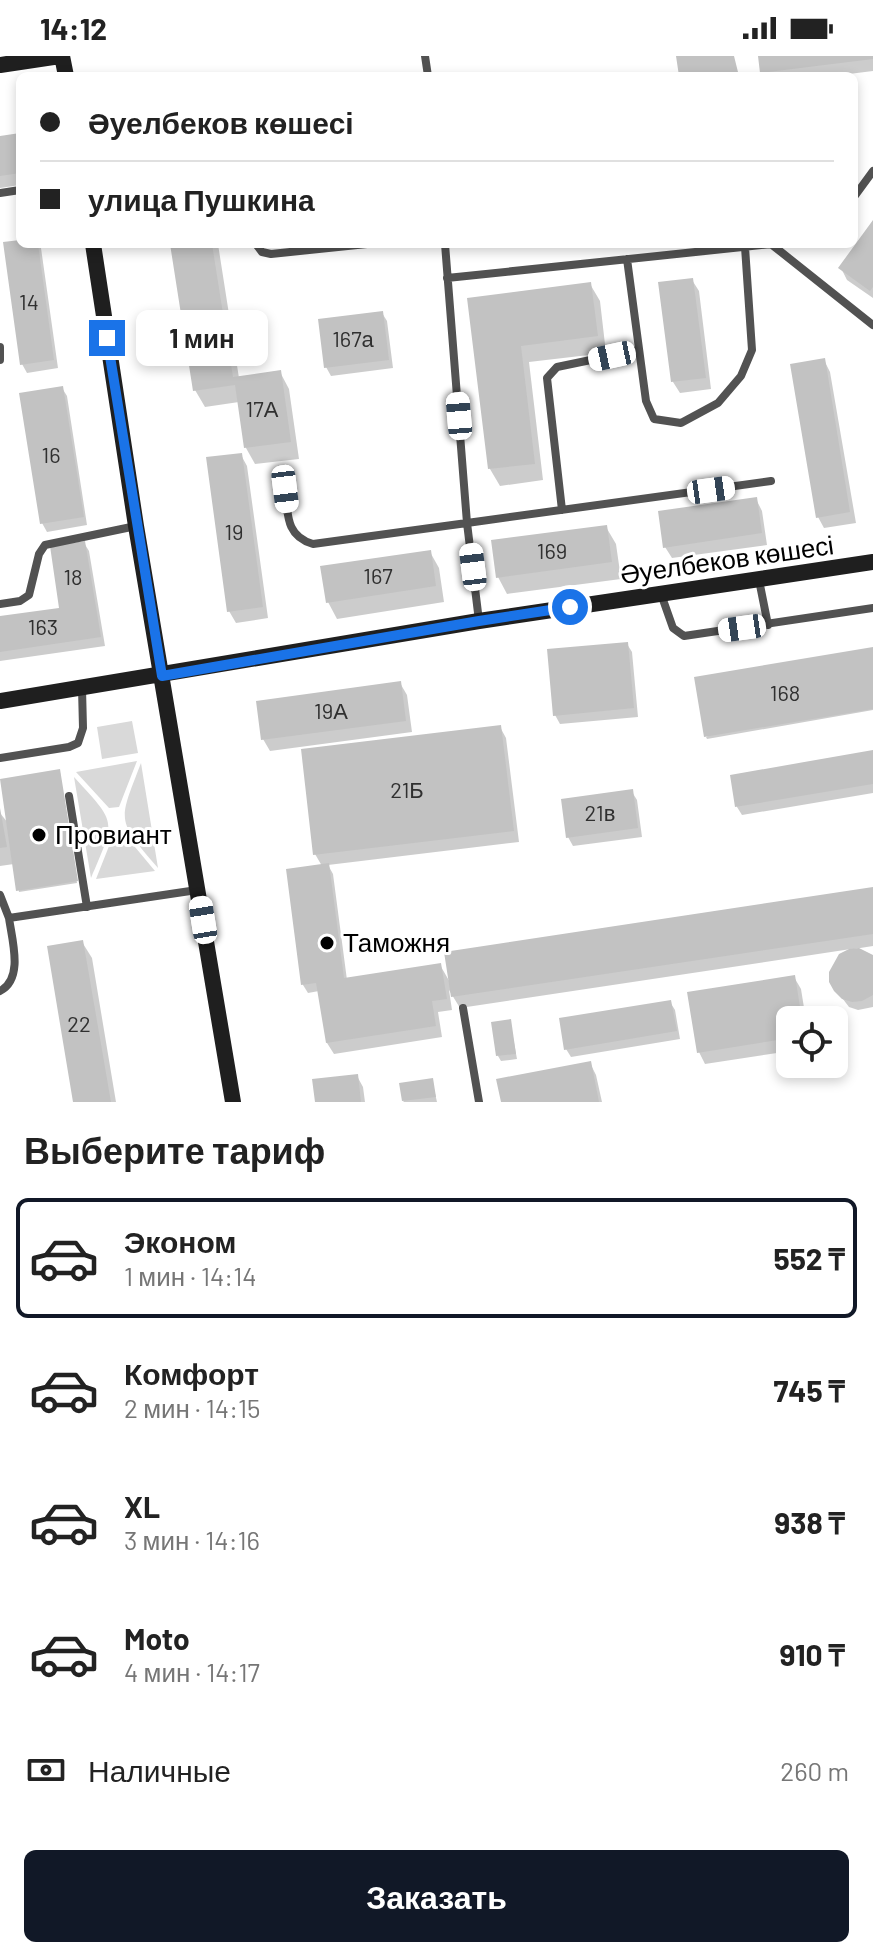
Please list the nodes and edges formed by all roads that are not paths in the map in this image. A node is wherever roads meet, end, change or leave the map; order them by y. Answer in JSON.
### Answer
{"nodes":[{"id":1,"x":61,"y":56,"type":"edge"},
{"id":2,"x":0,"y":65,"type":"edge"},
{"id":3,"x":873,"y":171,"type":"edge"},
{"id":4,"x":858,"y":192,"type":"edge"},
{"id":5,"x":94,"y":248,"type":"edge"},
{"id":6,"x":259,"y":248,"type":"edge"},
{"id":7,"x":329,"y":248,"type":"edge"},
{"id":8,"x":445,"y":248,"type":"edge"},
{"id":9,"x":735,"y":248,"type":"edge"},
{"id":10,"x":745,"y":248,"type":"edge"},
{"id":11,"x":777,"y":248,"type":"edge"},
{"id":12,"x":627,"y":259,"type":"junction"},
{"id":13,"x":447,"y":278,"type":"junction"},
{"id":14,"x":873,"y":325,"type":"edge"},
{"id":15,"x":0,"y":347,"type":"edge"},
{"id":16,"x":639,"y":350,"type":"junction"},
{"id":17,"x":0,"y":360,"type":"edge"},
{"id":18,"x":771,"y":481,"type":"dead end"},
{"id":19,"x":285,"y":489,"type":"dead end"},
{"id":20,"x":562,"y":510,"type":"junction"},
{"id":21,"x":467,"y":523,"type":"junction"},
{"id":22,"x":136,"y":526,"type":"junction"},
{"id":23,"x":873,"y":562,"type":"edge"},
{"id":24,"x":759,"y":580,"type":"junction"},
{"id":25,"x":661,"y":594,"type":"junction"},
{"id":26,"x":0,"y":604,"type":"edge"},
{"id":27,"x":873,"y":608,"type":"edge"},
{"id":28,"x":479,"y":621,"type":"junction"},
{"id":29,"x":768,"y":625,"type":"junction"},
{"id":30,"x":162,"y":676,"type":"junction"},
{"id":31,"x":82,"y":688,"type":"junction"},
{"id":32,"x":0,"y":701,"type":"edge"},
{"id":33,"x":0,"y":758,"type":"edge"},
{"id":34,"x":69,"y":796,"type":"dead end"},
{"id":35,"x":198,"y":890,"type":"junction"},
{"id":36,"x":0,"y":895,"type":"edge"},
{"id":37,"x":87,"y":907,"type":"junction"},
{"id":38,"x":9,"y":918,"type":"junction"},
{"id":39,"x":0,"y":991,"type":"edge"},
{"id":40,"x":463,"y":1008,"type":"dead end"},
{"id":41,"x":233,"y":1102,"type":"edge"},
{"id":42,"x":479,"y":1102,"type":"edge"}],
"edges":[{"from":1,"to":2,"type":"street"},
{"from":3,"to":4,"type":"lane"},
{"from":5,"to":22,"type":"street"},
{"from":6,"to":7,"type":"lane"},
{"from":8,"to":13,"type":"lane"},
{"from":9,"to":12,"type":"lane"},
{"from":10,"to":16,"type":"lane"},
{"from":11,"to":14,"type":"lane"},
{"from":12,"to":13,"type":"lane"},
{"from":12,"to":16,"type":"lane"},
{"from":13,"to":21,"type":"lane"},
{"from":15,"to":17,"type":"lane"},
{"from":16,"to":20,"type":"lane"},
{"from":18,"to":20,"type":"lane"},
{"from":19,"to":21,"type":"lane"},
{"from":20,"to":21,"type":"lane"},
{"from":21,"to":28,"type":"lane"},
{"from":22,"to":26,"type":"lane"},
{"from":22,"to":30,"type":"street"},
{"from":23,"to":24,"type":"street","name":"Әуелбеков көшесі"},
{"from":24,"to":25,"type":"street","name":"Әуелбеков көшесі"},
{"from":24,"to":29,"type":"lane"},
{"from":25,"to":28,"type":"street","name":"Әуелбеков көшесі"},
{"from":25,"to":29,"type":"lane"},
{"from":27,"to":29,"type":"lane"},
{"from":28,"to":30,"type":"street","name":"Әуелбеков көшесі"},
{"from":30,"to":31,"type":"street","name":"Әуелбеков көшесі"},
{"from":30,"to":35,"type":"street"},
{"from":31,"to":32,"type":"street","name":"Әуелбеков көшесі"},
{"from":31,"to":33,"type":"lane"},
{"from":34,"to":37,"type":"lane"},
{"from":35,"to":37,"type":"lane"},
{"from":35,"to":41,"type":"street"},
{"from":36,"to":38,"type":"lane"},
{"from":37,"to":38,"type":"lane"},
{"from":38,"to":39,"type":"lane"},
{"from":40,"to":42,"type":"lane"}]}
